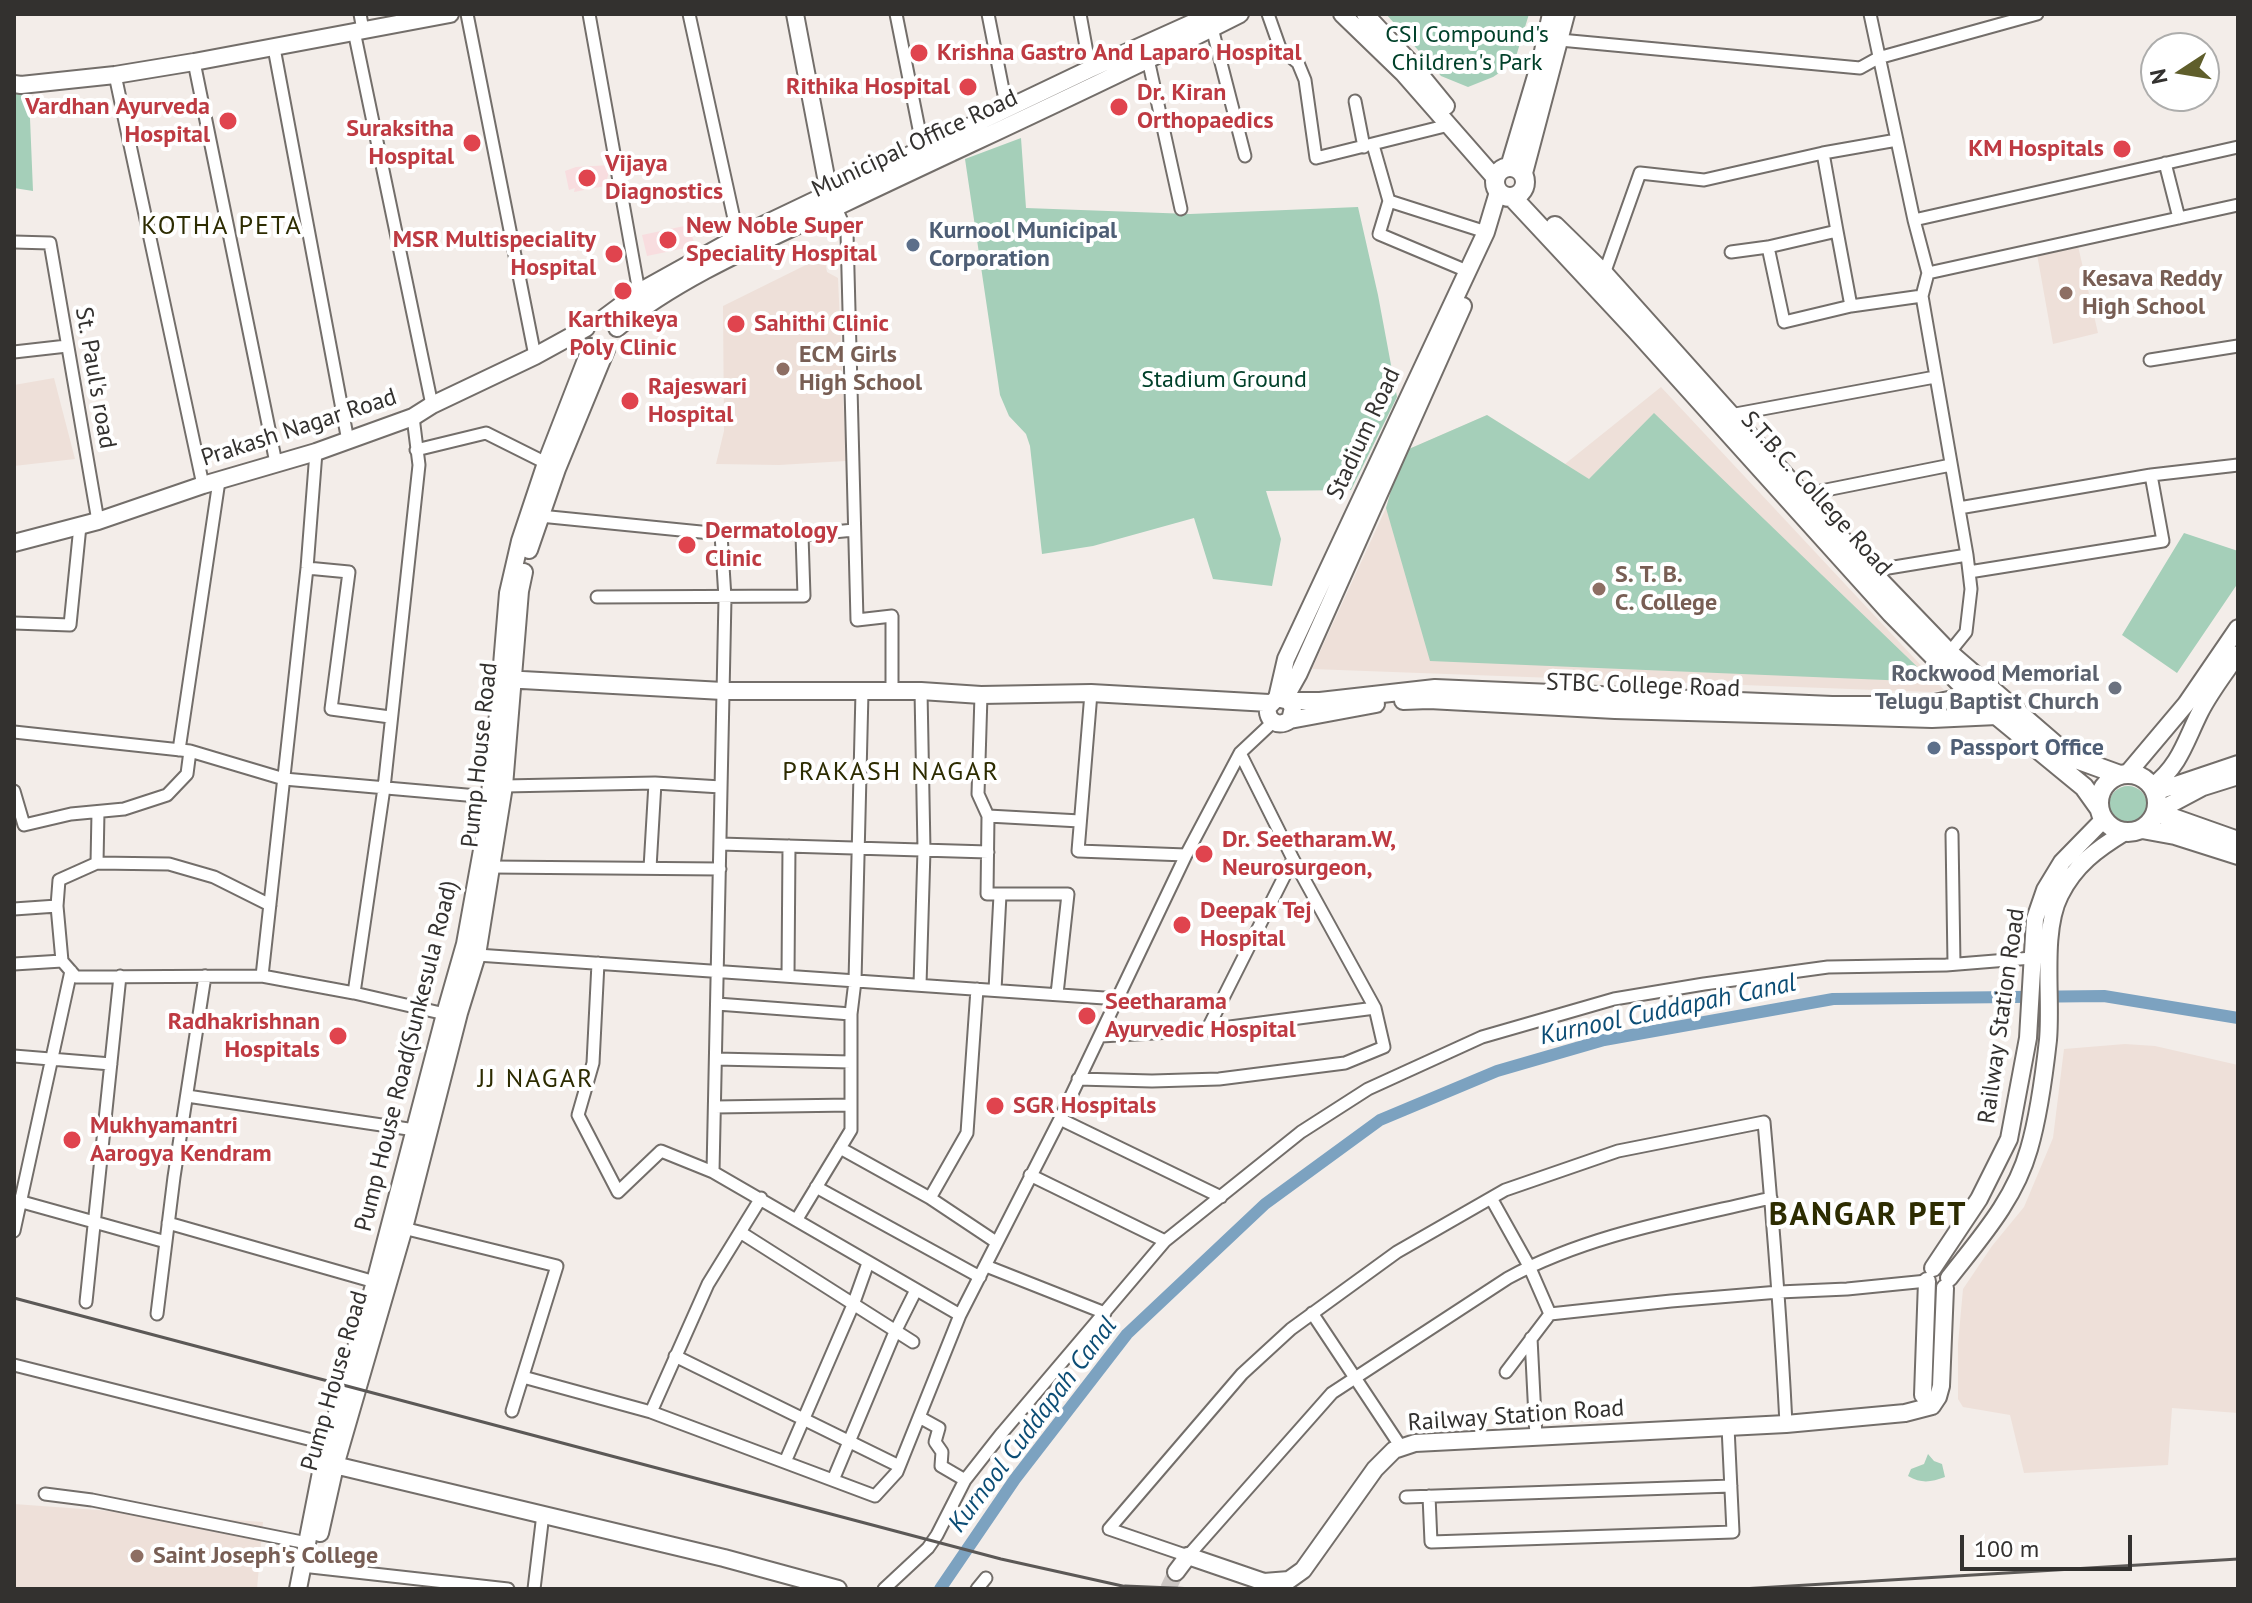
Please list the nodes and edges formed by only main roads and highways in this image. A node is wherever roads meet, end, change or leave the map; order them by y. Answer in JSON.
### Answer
{"nodes":[{"id":1,"x":1552,"y":14,"type":"edge"},
{"id":2,"x":1565,"y":14,"type":"edge"},
{"id":3,"x":1509,"y":183,"type":"junction"},
{"id":4,"x":1980,"y":691,"type":"junction"},
{"id":5,"x":2124,"y":774,"type":"junction"},
{"id":6,"x":2156,"y":812,"type":"junction"},
{"id":7,"x":2101,"y":813,"type":"junction"},
{"id":8,"x":2133,"y":830,"type":"junction"},
{"id":9,"x":2238,"y":841,"type":"edge"},
{"id":10,"x":2238,"y":855,"type":"edge"}],
"edges":[{"from":1,"to":3,"type":"main road"},
{"from":2,"to":3,"type":"main road"},
{"from":3,"to":4,"type":"main road","name":"S.T.B.C. College Road"},
{"from":3,"to":4,"type":"main road","name":"S.T.B.C. College Road"},
{"from":4,"to":5,"type":"main road","name":"S.T.B.C. College Road"},
{"from":4,"to":7,"type":"main road","name":"S.T.B.C. College Road"},
{"from":5,"to":6,"type":"main road"},
{"from":5,"to":7,"type":"main road"},
{"from":6,"to":8,"type":"main road"},
{"from":6,"to":9,"type":"main road"},
{"from":7,"to":8,"type":"main road"},
{"from":8,"to":10,"type":"main road"}]}
